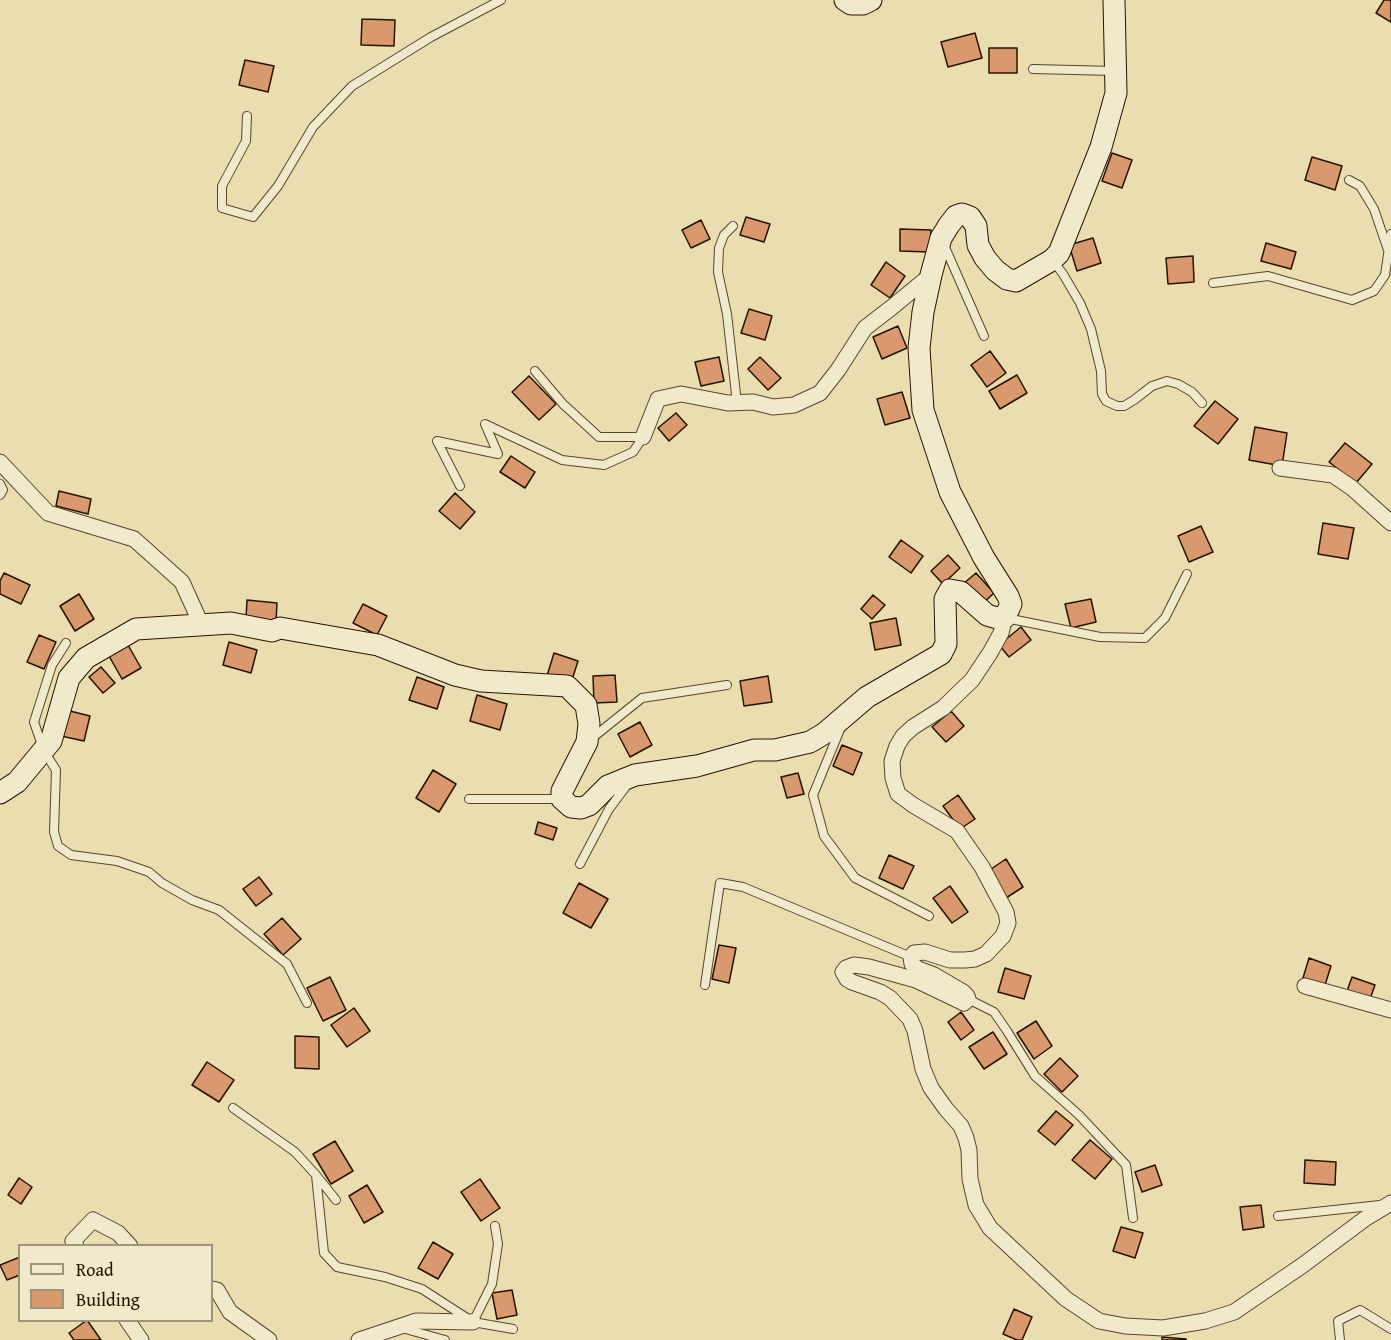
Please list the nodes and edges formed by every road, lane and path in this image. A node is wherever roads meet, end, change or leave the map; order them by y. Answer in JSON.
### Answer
{"nodes":[{"id":1,"x":501,"y":0,"type":"edge"},
{"id":2,"x":845,"y":0,"type":"edge"},
{"id":3,"x":871,"y":0,"type":"edge"},
{"id":4,"x":1114,"y":0,"type":"edge"},
{"id":5,"x":1033,"y":69,"type":"dead end"},
{"id":6,"x":1116,"y":72,"type":"junction"},
{"id":7,"x":247,"y":116,"type":"dead end"},
{"id":8,"x":1349,"y":180,"type":"dead end"},
{"id":9,"x":733,"y":226,"type":"dead end"},
{"id":10,"x":1391,"y":234,"type":"edge"},
{"id":11,"x":941,"y":238,"type":"junction"},
{"id":12,"x":1388,"y":252,"type":"junction"},
{"id":13,"x":1052,"y":260,"type":"junction"},
{"id":14,"x":931,"y":275,"type":"junction"},
{"id":15,"x":1212,"y":283,"type":"dead end"},
{"id":16,"x":984,"y":336,"type":"dead end"},
{"id":17,"x":535,"y":371,"type":"dead end"},
{"id":18,"x":737,"y":403,"type":"junction"},
{"id":19,"x":1202,"y":403,"type":"dead end"},
{"id":20,"x":643,"y":437,"type":"junction"},
{"id":21,"x":0,"y":462,"type":"edge"},
{"id":22,"x":1280,"y":468,"type":"dead end"},
{"id":23,"x":0,"y":484,"type":"edge"},
{"id":24,"x":460,"y":486,"type":"dead end"},
{"id":25,"x":0,"y":495,"type":"edge"},
{"id":26,"x":1391,"y":523,"type":"edge"},
{"id":27,"x":1186,"y":574,"type":"dead end"},
{"id":28,"x":1005,"y":617,"type":"junction"},
{"id":29,"x":201,"y":624,"type":"junction"},
{"id":30,"x":66,"y":643,"type":"dead end"},
{"id":31,"x":727,"y":685,"type":"dead end"},
{"id":32,"x":846,"y":715,"type":"junction"},
{"id":33,"x":587,"y":742,"type":"junction"},
{"id":34,"x":44,"y":751,"type":"junction"},
{"id":35,"x":635,"y":775,"type":"junction"},
{"id":36,"x":1,"y":794,"type":"edge"},
{"id":37,"x":468,"y":799,"type":"dead end"},
{"id":38,"x":562,"y":799,"type":"junction"},
{"id":39,"x":580,"y":864,"type":"dead end"},
{"id":40,"x":929,"y":916,"type":"dead end"},
{"id":41,"x":911,"y":957,"type":"junction"},
{"id":42,"x":705,"y":985,"type":"dead end"},
{"id":43,"x":1305,"y":986,"type":"dead end"},
{"id":44,"x":968,"y":999,"type":"junction"},
{"id":45,"x":307,"y":1003,"type":"dead end"},
{"id":46,"x":1391,"y":1010,"type":"edge"},
{"id":47,"x":233,"y":1108,"type":"dead end"},
{"id":48,"x":316,"y":1175,"type":"junction"},
{"id":49,"x":336,"y":1200,"type":"dead end"},
{"id":50,"x":1391,"y":1204,"type":"edge"},
{"id":51,"x":1278,"y":1216,"type":"dead end"},
{"id":52,"x":1133,"y":1218,"type":"dead end"},
{"id":53,"x":495,"y":1226,"type":"dead end"},
{"id":54,"x":75,"y":1244,"type":"edge"},
{"id":55,"x":129,"y":1244,"type":"edge"},
{"id":56,"x":213,"y":1289,"type":"edge"},
{"id":57,"x":128,"y":1322,"type":"edge"},
{"id":58,"x":472,"y":1322,"type":"junction"},
{"id":59,"x":398,"y":1327,"type":"junction"},
{"id":60,"x":513,"y":1329,"type":"dead end"},
{"id":61,"x":1391,"y":1329,"type":"edge"},
{"id":62,"x":442,"y":1339,"type":"edge"},
{"id":63,"x":141,"y":1340,"type":"edge"},
{"id":64,"x":269,"y":1340,"type":"edge"},
{"id":65,"x":359,"y":1340,"type":"edge"},
{"id":66,"x":450,"y":1340,"type":"edge"},
{"id":67,"x":1340,"y":1340,"type":"edge"}],
"edges":[{"from":1,"to":7,"type":"lane"},
{"from":2,"to":3,"type":"street"},
{"from":4,"to":6,"type":"street"},
{"from":5,"to":6,"type":"lane"},
{"from":6,"to":13,"type":"street"},
{"from":8,"to":12,"type":"lane"},
{"from":9,"to":18,"type":"lane"},
{"from":10,"to":12,"type":"lane"},
{"from":11,"to":13,"type":"street"},
{"from":11,"to":14,"type":"street"},
{"from":11,"to":16,"type":"lane"},
{"from":12,"to":15,"type":"lane"},
{"from":13,"to":19,"type":"lane"},
{"from":14,"to":18,"type":"street"},
{"from":14,"to":28,"type":"street"},
{"from":17,"to":20,"type":"lane"},
{"from":18,"to":20,"type":"street"},
{"from":20,"to":24,"type":"lane"},
{"from":21,"to":29,"type":"street"},
{"from":22,"to":26,"type":"street"},
{"from":23,"to":25,"type":"lane"},
{"from":27,"to":28,"type":"lane"},
{"from":28,"to":32,"type":"street"},
{"from":28,"to":41,"type":"street"},
{"from":29,"to":33,"type":"street"},
{"from":29,"to":34,"type":"street"},
{"from":30,"to":34,"type":"lane"},
{"from":31,"to":33,"type":"lane"},
{"from":32,"to":35,"type":"street"},
{"from":32,"to":40,"type":"lane"},
{"from":33,"to":38,"type":"street"},
{"from":34,"to":36,"type":"street"},
{"from":34,"to":45,"type":"lane"},
{"from":35,"to":38,"type":"street"},
{"from":35,"to":39,"type":"lane"},
{"from":37,"to":38,"type":"lane"},
{"from":41,"to":42,"type":"lane"},
{"from":41,"to":44,"type":"street"},
{"from":43,"to":46,"type":"street"},
{"from":44,"to":50,"type":"street"},
{"from":44,"to":52,"type":"lane"},
{"from":47,"to":48,"type":"lane"},
{"from":48,"to":49,"type":"lane"},
{"from":48,"to":58,"type":"lane"},
{"from":50,"to":51,"type":"lane"},
{"from":53,"to":58,"type":"lane"},
{"from":54,"to":55,"type":"street"},
{"from":56,"to":64,"type":"street"},
{"from":57,"to":63,"type":"street"},
{"from":58,"to":59,"type":"street"},
{"from":58,"to":60,"type":"lane"},
{"from":59,"to":62,"type":"lane"},
{"from":59,"to":65,"type":"street"},
{"from":61,"to":67,"type":"lane"},
{"from":62,"to":66,"type":"lane"}]}
